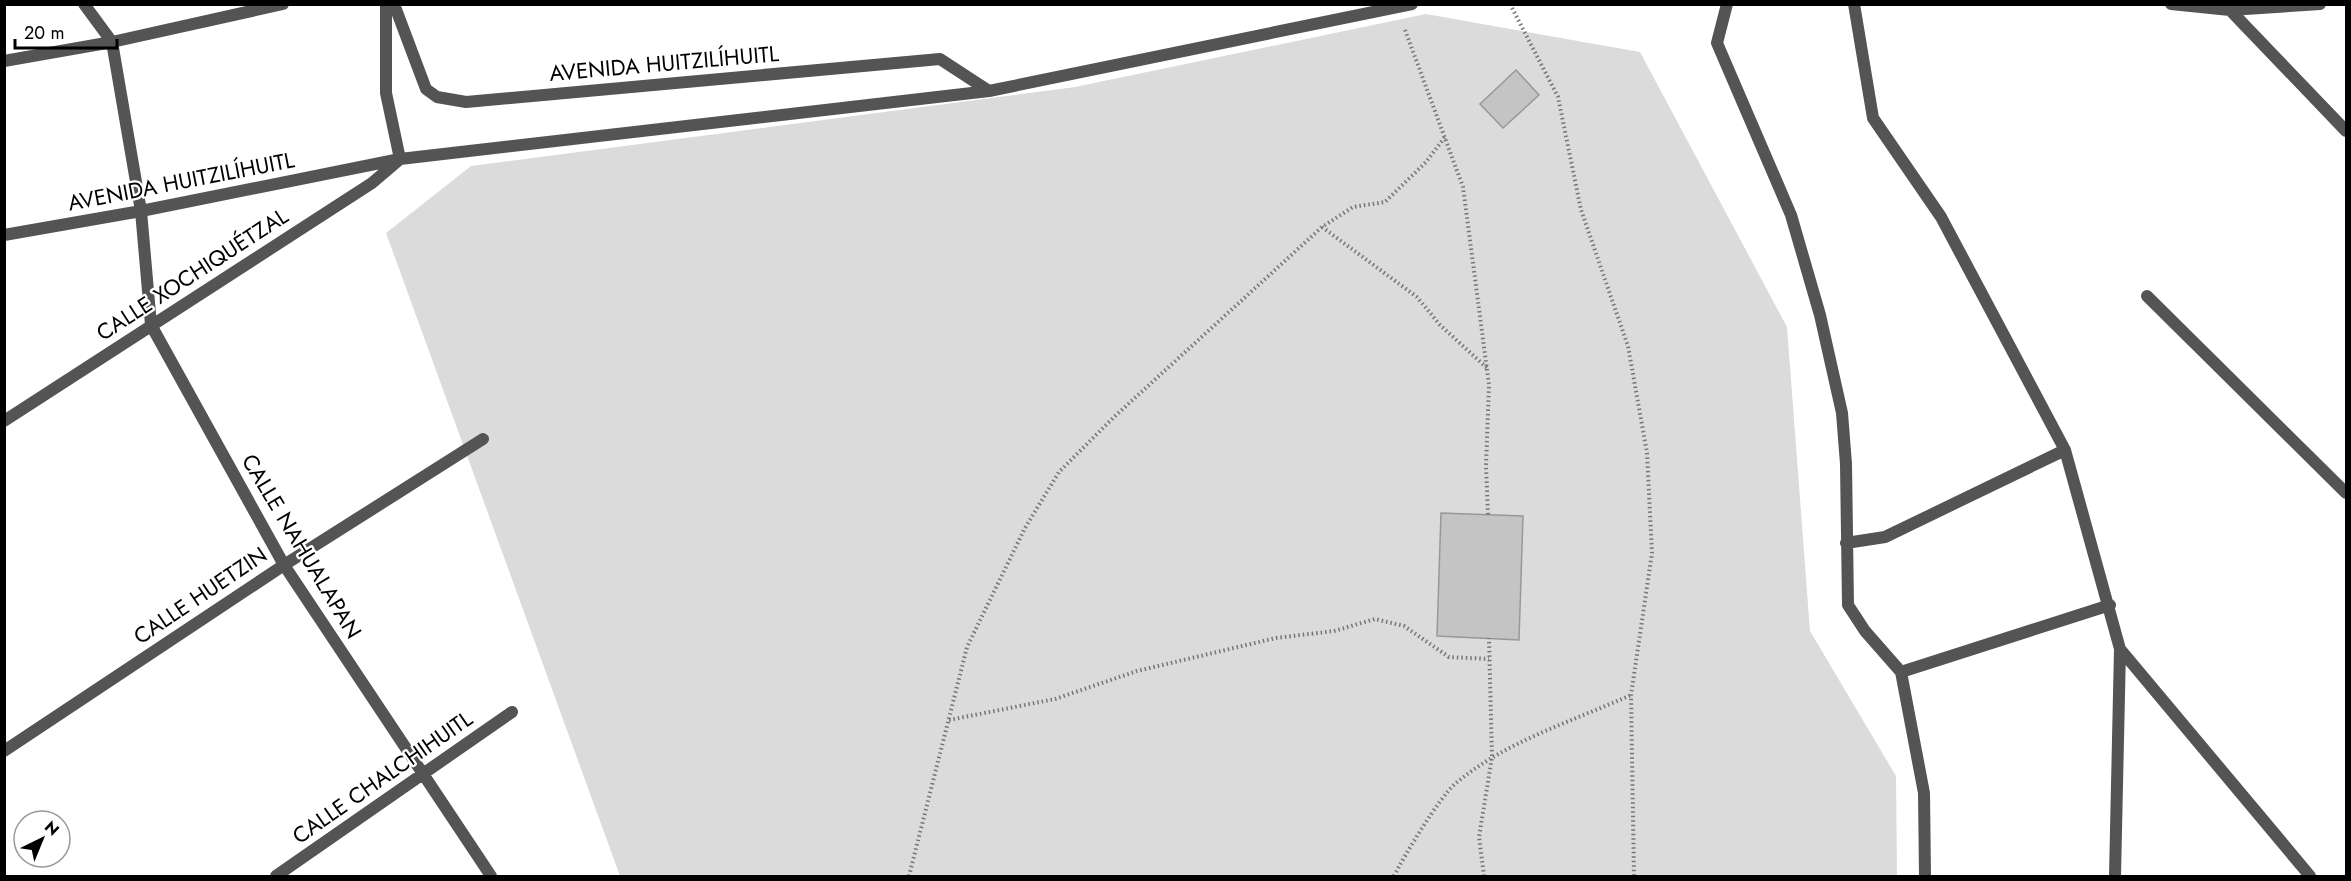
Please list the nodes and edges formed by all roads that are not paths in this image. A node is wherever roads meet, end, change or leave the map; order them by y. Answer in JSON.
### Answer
{"nodes":[{"id":1,"x":84,"y":4,"type":"edge"},
{"id":2,"x":283,"y":4,"type":"edge"},
{"id":3,"x":386,"y":4,"type":"edge"},
{"id":4,"x":394,"y":4,"type":"edge"},
{"id":5,"x":1412,"y":4,"type":"edge"},
{"id":6,"x":1727,"y":4,"type":"edge"},
{"id":7,"x":1854,"y":4,"type":"edge"},
{"id":8,"x":2171,"y":4,"type":"edge"},
{"id":9,"x":2320,"y":4,"type":"edge"},
{"id":10,"x":2230,"y":10,"type":"junction"},
{"id":11,"x":112,"y":42,"type":"junction"},
{"id":12,"x":4,"y":61,"type":"edge"},
{"id":13,"x":989,"y":91,"type":"junction"},
{"id":14,"x":2346,"y":131,"type":"edge"},
{"id":15,"x":400,"y":159,"type":"junction"},
{"id":16,"x":141,"y":212,"type":"junction"},
{"id":17,"x":4,"y":234,"type":"edge"},
{"id":18,"x":2147,"y":296,"type":"dead end"},
{"id":19,"x":151,"y":325,"type":"junction"},
{"id":20,"x":4,"y":421,"type":"edge"},
{"id":21,"x":483,"y":439,"type":"dead end"},
{"id":22,"x":2065,"y":450,"type":"junction"},
{"id":23,"x":2346,"y":493,"type":"edge"},
{"id":24,"x":1846,"y":543,"type":"junction"},
{"id":25,"x":284,"y":565,"type":"junction"},
{"id":26,"x":2109,"y":604,"type":"junction"},
{"id":27,"x":2120,"y":649,"type":"junction"},
{"id":28,"x":1900,"y":672,"type":"junction"},
{"id":29,"x":512,"y":712,"type":"dead end"},
{"id":30,"x":4,"y":751,"type":"edge"},
{"id":31,"x":421,"y":774,"type":"junction"},
{"id":32,"x":276,"y":876,"type":"edge"},
{"id":33,"x":492,"y":876,"type":"edge"},
{"id":34,"x":1925,"y":876,"type":"edge"},
{"id":35,"x":2115,"y":876,"type":"edge"},
{"id":36,"x":2310,"y":876,"type":"edge"}],
"edges":[{"from":1,"to":11,"type":"street"},
{"from":2,"to":11,"type":"street"},
{"from":3,"to":15,"type":"street"},
{"from":4,"to":13,"type":"street","name":"AVENIDA HUITZILÍHUITL"},
{"from":5,"to":13,"type":"street","name":"AVENIDA HUITZILÍHUITL"},
{"from":6,"to":24,"type":"street"},
{"from":7,"to":22,"type":"street"},
{"from":8,"to":10,"type":"street"},
{"from":9,"to":10,"type":"street"},
{"from":10,"to":14,"type":"street"},
{"from":11,"to":12,"type":"street"},
{"from":11,"to":16,"type":"street","name":"CALLE NAHUALAPAN"},
{"from":13,"to":15,"type":"street","name":"AVENIDA HUITZILÍHUITL"},
{"from":15,"to":16,"type":"street","name":"AVENIDA HUITZILÍHUITL"},
{"from":15,"to":19,"type":"street","name":"CALLE XOCHIQUÉTZAL"},
{"from":16,"to":17,"type":"street","name":"AVENIDA HUITZILÍHUITL"},
{"from":16,"to":19,"type":"street","name":"CALLE NAHUALAPAN"},
{"from":18,"to":23,"type":"street"},
{"from":19,"to":20,"type":"street","name":"CALLE XOCHIQUÉTZAL"},
{"from":19,"to":25,"type":"street","name":"CALLE NAHUALAPAN"},
{"from":21,"to":25,"type":"street","name":"CALLE HUETZIN"},
{"from":22,"to":24,"type":"street"},
{"from":22,"to":26,"type":"street"},
{"from":24,"to":28,"type":"street"},
{"from":25,"to":30,"type":"street","name":"CALLE HUETZIN"},
{"from":25,"to":31,"type":"street","name":"CALLE NAHUALAPAN"},
{"from":26,"to":27,"type":"street"},
{"from":26,"to":28,"type":"street"},
{"from":27,"to":35,"type":"street"},
{"from":27,"to":36,"type":"street"},
{"from":28,"to":34,"type":"street"},
{"from":29,"to":31,"type":"street","name":"CALLE CHALCHIHUITL"},
{"from":31,"to":32,"type":"street","name":"CALLE CHALCHIHUITL"},
{"from":31,"to":33,"type":"street","name":"CALLE NAHUALAPAN"}]}
